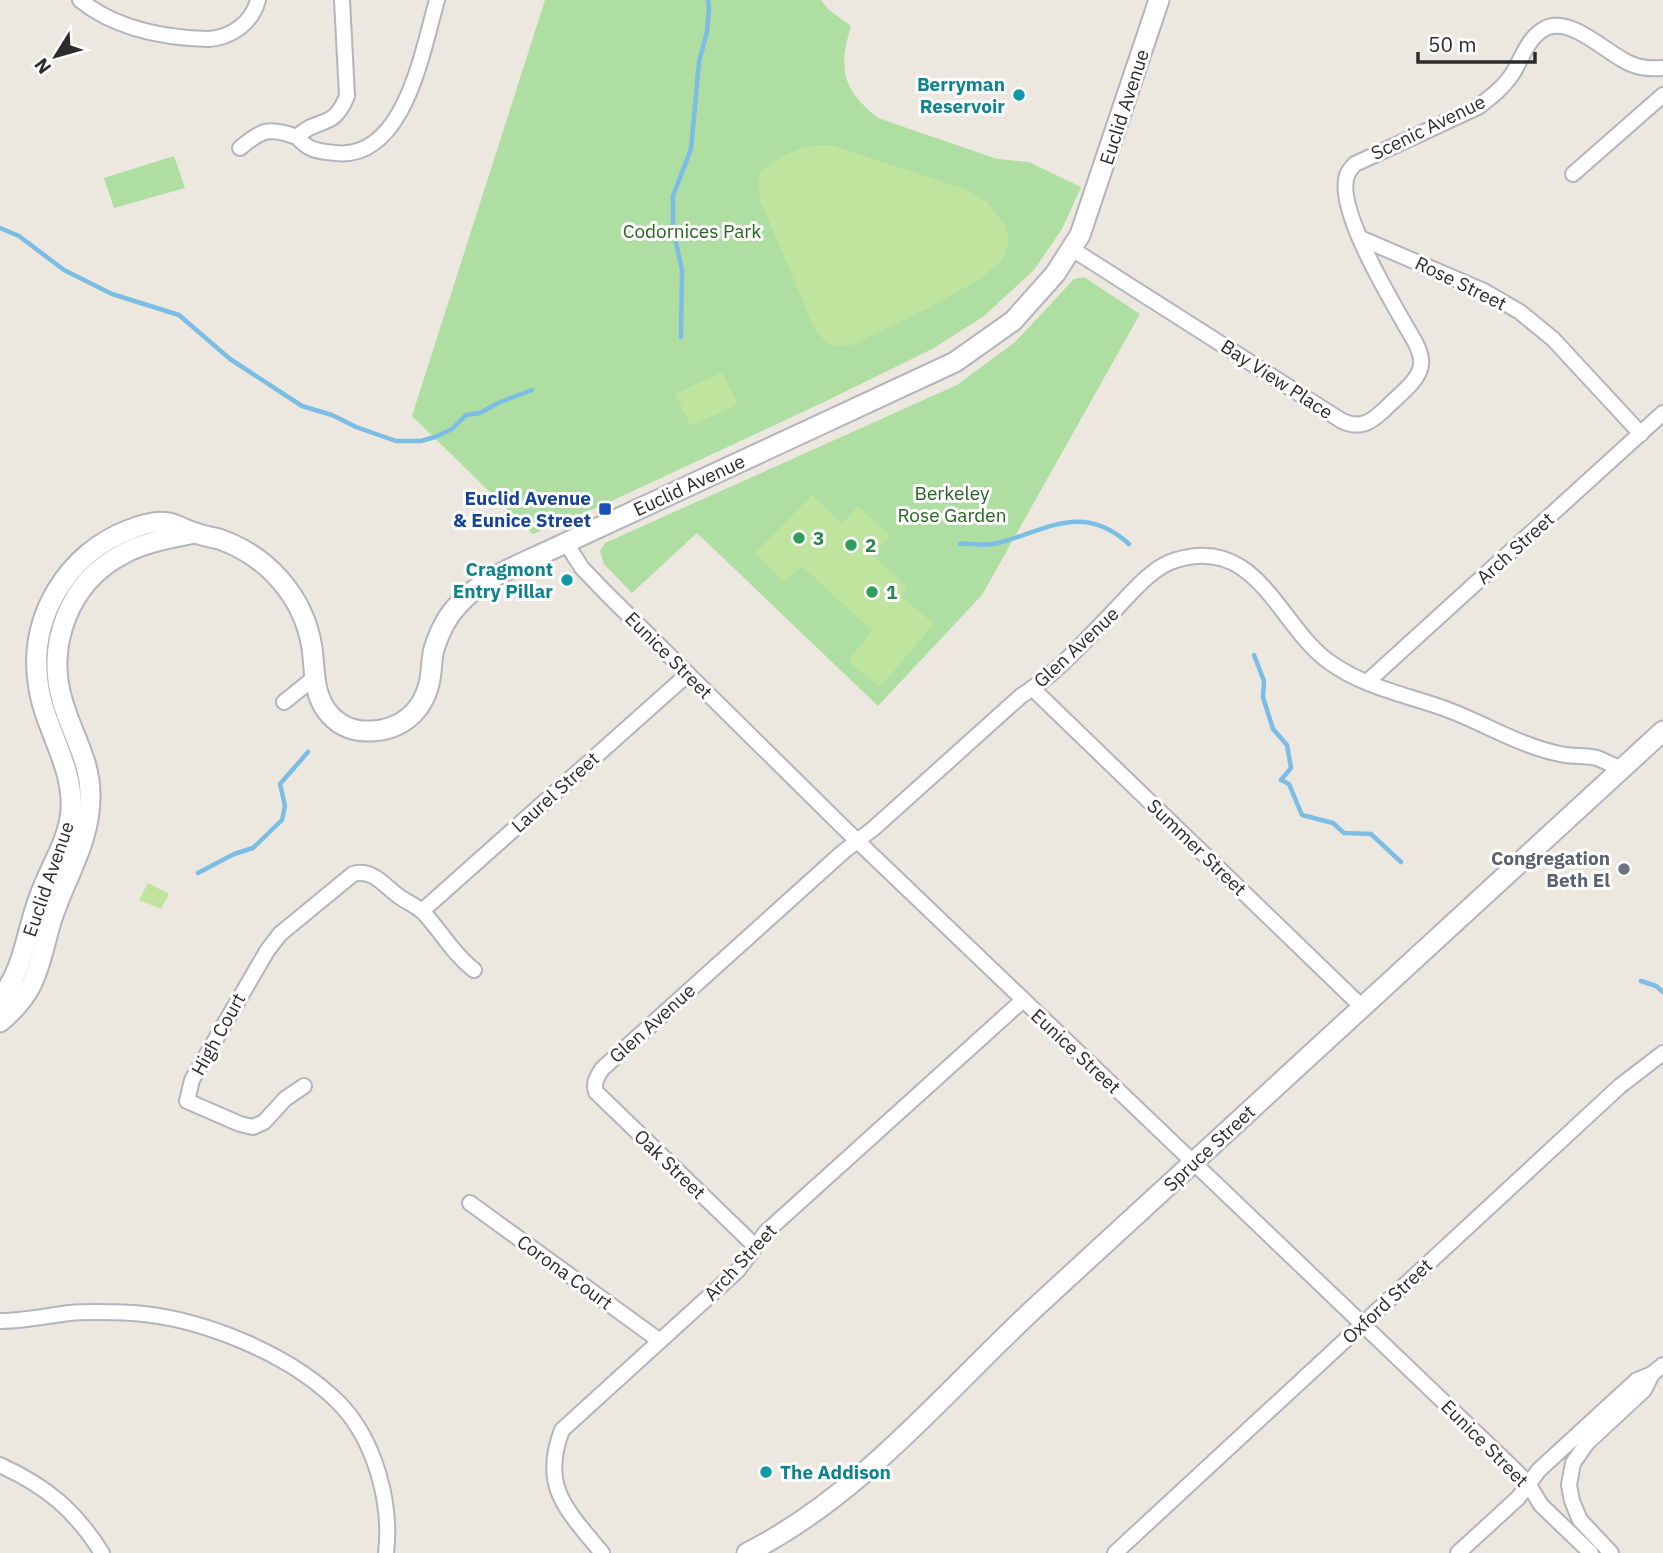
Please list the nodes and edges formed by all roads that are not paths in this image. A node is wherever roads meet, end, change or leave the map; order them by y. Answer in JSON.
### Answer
{"nodes":[{"id":1,"x":80,"y":0,"type":"edge"},
{"id":2,"x":258,"y":0,"type":"edge"},
{"id":3,"x":342,"y":0,"type":"edge"},
{"id":4,"x":438,"y":0,"type":"edge"},
{"id":5,"x":1159,"y":0,"type":"edge"},
{"id":6,"x":1663,"y":68,"type":"edge"},
{"id":7,"x":1663,"y":95,"type":"edge"},
{"id":8,"x":298,"y":137,"type":"junction"},
{"id":9,"x":240,"y":148,"type":"dead end"},
{"id":10,"x":1573,"y":174,"type":"dead end"},
{"id":11,"x":1360,"y":238,"type":"junction"},
{"id":12,"x":1072,"y":249,"type":"junction"},
{"id":13,"x":1663,"y":413,"type":"edge"},
{"id":14,"x":1641,"y":434,"type":"junction"},
{"id":15,"x":195,"y":533,"type":"junction"},
{"id":16,"x":566,"y":543,"type":"junction"},
{"id":17,"x":688,"y":674,"type":"junction"},
{"id":18,"x":314,"y":678,"type":"junction"},
{"id":19,"x":1367,"y":682,"type":"junction"},
{"id":20,"x":1032,"y":688,"type":"junction"},
{"id":21,"x":284,"y":702,"type":"dead end"},
{"id":22,"x":1663,"y":731,"type":"edge"},
{"id":23,"x":1621,"y":769,"type":"junction"},
{"id":24,"x":858,"y":841,"type":"junction"},
{"id":25,"x":422,"y":911,"type":"junction"},
{"id":26,"x":474,"y":970,"type":"dead end"},
{"id":27,"x":0,"y":1000,"type":"edge"},
{"id":28,"x":1022,"y":1001,"type":"junction"},
{"id":29,"x":1361,"y":1006,"type":"junction"},
{"id":30,"x":0,"y":1022,"type":"edge"},
{"id":31,"x":1663,"y":1053,"type":"edge"},
{"id":32,"x":596,"y":1077,"type":"joint"},
{"id":33,"x":304,"y":1086,"type":"dead end"},
{"id":34,"x":1194,"y":1163,"type":"junction"},
{"id":35,"x":470,"y":1202,"type":"dead end"},
{"id":36,"x":755,"y":1246,"type":"junction"},
{"id":37,"x":0,"y":1321,"type":"edge"},
{"id":38,"x":1361,"y":1325,"type":"junction"},
{"id":39,"x":660,"y":1341,"type":"junction"},
{"id":40,"x":1658,"y":1369,"type":"edge"},
{"id":41,"x":0,"y":1465,"type":"edge"},
{"id":42,"x":1529,"y":1485,"type":"junction"},
{"id":43,"x":770,"y":1548,"type":"edge"},
{"id":44,"x":102,"y":1553,"type":"edge"},
{"id":45,"x":386,"y":1553,"type":"edge"},
{"id":46,"x":602,"y":1553,"type":"edge"},
{"id":47,"x":747,"y":1553,"type":"edge"},
{"id":48,"x":1115,"y":1553,"type":"edge"},
{"id":49,"x":1458,"y":1553,"type":"edge"},
{"id":50,"x":1591,"y":1553,"type":"edge"},
{"id":51,"x":1611,"y":1553,"type":"edge"}],
"edges":[{"from":1,"to":2,"type":"street"},
{"from":3,"to":8,"type":"street"},
{"from":4,"to":8,"type":"street"},
{"from":5,"to":12,"type":"street","name":"Euclid Avenue"},
{"from":6,"to":11,"type":"street","name":"Scenic Avenue"},
{"from":7,"to":10,"type":"street"},
{"from":8,"to":9,"type":"street"},
{"from":11,"to":12,"type":"street","name":"Bay View Place"},
{"from":11,"to":14,"type":"street","name":"Rose Street"},
{"from":12,"to":16,"type":"street","name":"Euclid Avenue"},
{"from":13,"to":14,"type":"street","name":"Arch Street"},
{"from":14,"to":19,"type":"street","name":"Arch Street"},
{"from":15,"to":18,"type":"street","name":"Euclid Avenue"},
{"from":15,"to":27,"type":"street","name":"Euclid Avenue"},
{"from":15,"to":30,"type":"street","name":"Euclid Avenue"},
{"from":16,"to":17,"type":"street","name":"Eunice Street"},
{"from":16,"to":18,"type":"street","name":"Euclid Avenue"},
{"from":17,"to":24,"type":"street","name":"Eunice Street"},
{"from":17,"to":25,"type":"street","name":"Laurel Street"},
{"from":18,"to":21,"type":"street"},
{"from":19,"to":20,"type":"street","name":"Glen Avenue"},
{"from":19,"to":23,"type":"street","name":"Glen Avenue"},
{"from":20,"to":24,"type":"street","name":"Glen Avenue"},
{"from":20,"to":29,"type":"street","name":"Summer Street"},
{"from":22,"to":23,"type":"street","name":"Spruce Street"},
{"from":23,"to":29,"type":"street","name":"Spruce Street"},
{"from":24,"to":28,"type":"street","name":"Eunice Street"},
{"from":24,"to":32,"type":"street","name":"Glen Avenue"},
{"from":25,"to":26,"type":"street"},
{"from":25,"to":33,"type":"street","name":"High Court"},
{"from":28,"to":34,"type":"street","name":"Eunice Street"},
{"from":28,"to":36,"type":"street","name":"Arch Street"},
{"from":29,"to":34,"type":"street","name":"Spruce Street"},
{"from":31,"to":38,"type":"street","name":"Oxford Street"},
{"from":32,"to":36,"type":"street","name":"Oak Street"},
{"from":34,"to":38,"type":"street","name":"Eunice Street"},
{"from":34,"to":43,"type":"street","name":"Spruce Street"},
{"from":35,"to":39,"type":"street","name":"Corona Court"},
{"from":36,"to":39,"type":"street","name":"Arch Street"},
{"from":37,"to":45,"type":"street"},
{"from":38,"to":42,"type":"street","name":"Eunice Street"},
{"from":38,"to":48,"type":"street","name":"Oxford Street"},
{"from":39,"to":46,"type":"street","name":"Arch Street"},
{"from":40,"to":42,"type":"street"},
{"from":40,"to":51,"type":"street"},
{"from":41,"to":44,"type":"street"},
{"from":42,"to":49,"type":"street"},
{"from":42,"to":50,"type":"street","name":"Eunice Street"},
{"from":43,"to":47,"type":"street","name":"Spruce Street"}]}
